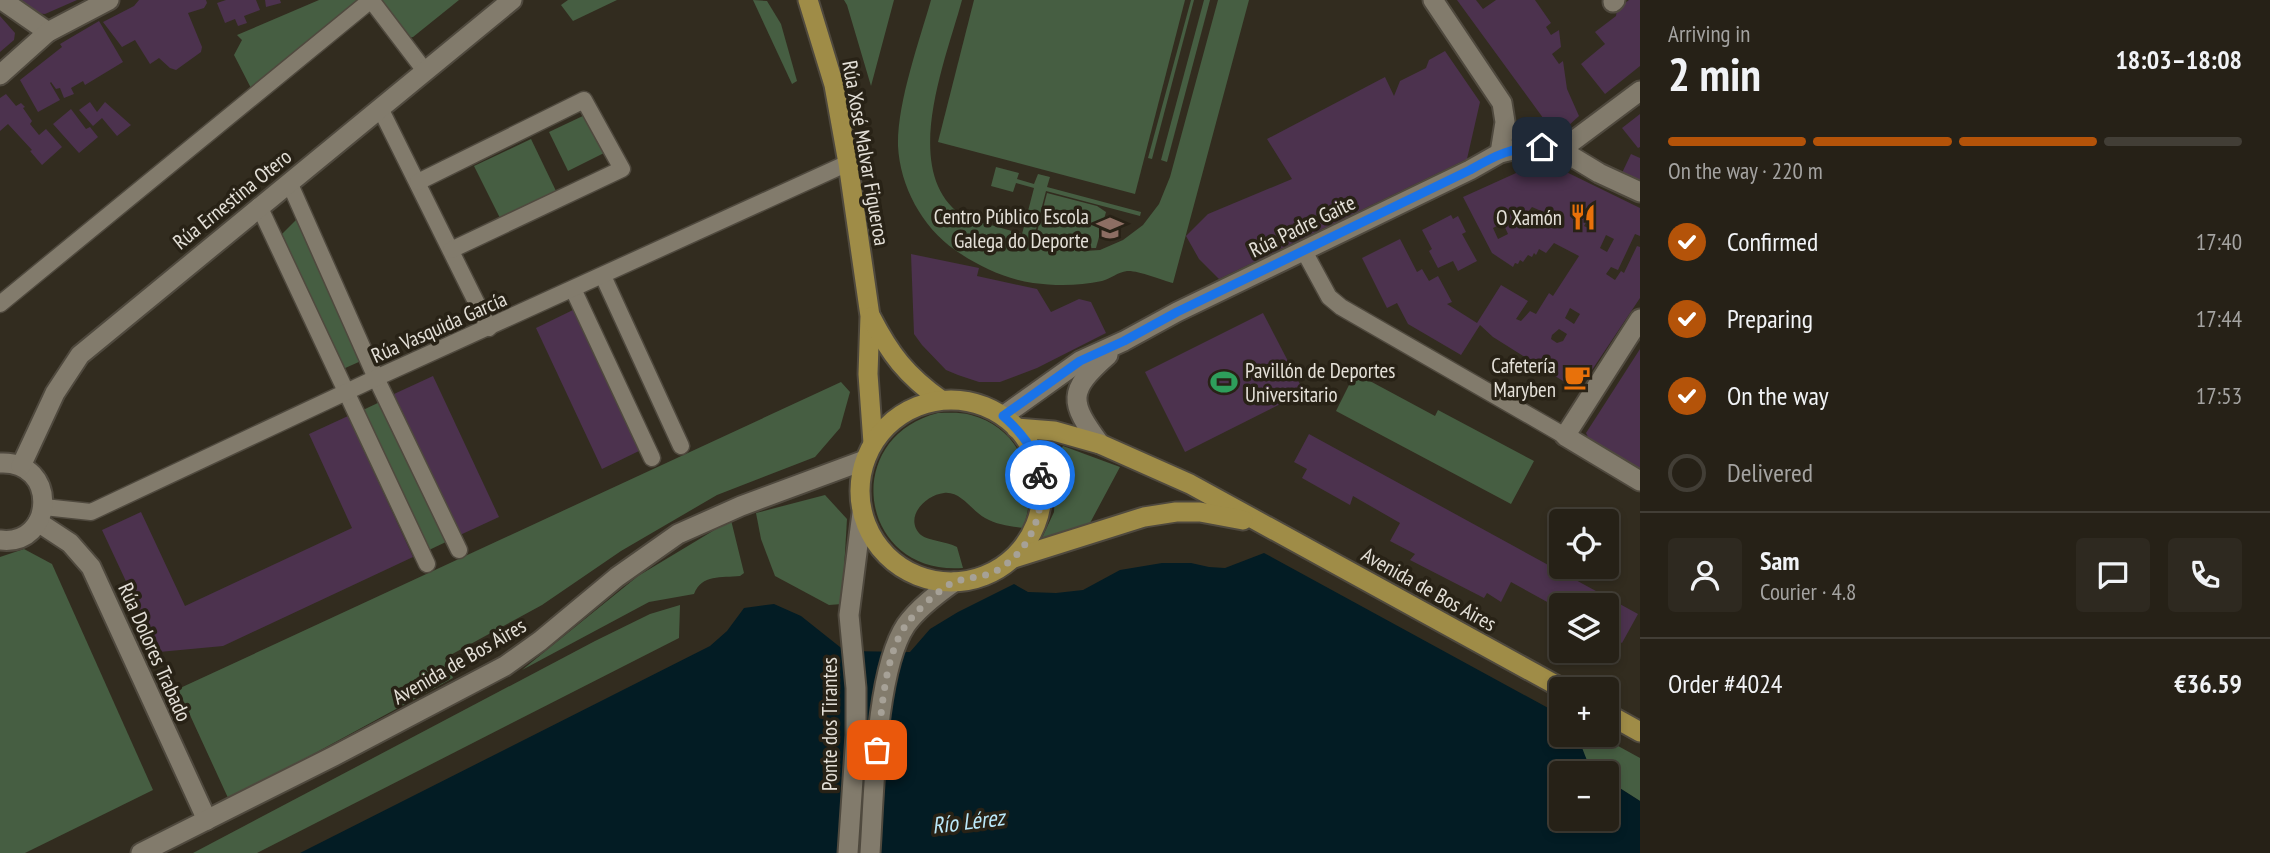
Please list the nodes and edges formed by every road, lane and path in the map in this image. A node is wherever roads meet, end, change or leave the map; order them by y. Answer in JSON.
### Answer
{"nodes":[{"id":1,"x":2,"y":0,"type":"edge"},
{"id":2,"x":109,"y":0,"type":"edge"},
{"id":3,"x":512,"y":0,"type":"edge"},
{"id":4,"x":808,"y":0,"type":"edge"},
{"id":5,"x":1433,"y":0,"type":"edge"},
{"id":6,"x":48,"y":32,"type":"junction"},
{"id":7,"x":425,"y":71,"type":"junction"},
{"id":8,"x":0,"y":75,"type":"edge"},
{"id":9,"x":1640,"y":91,"type":"edge"},
{"id":10,"x":380,"y":108,"type":"junction"},
{"id":11,"x":1562,"y":150,"type":"junction"},
{"id":12,"x":1500,"y":153,"type":"junction"},
{"id":13,"x":848,"y":163,"type":"junction"},
{"id":14,"x":289,"y":182,"type":"junction"},
{"id":15,"x":418,"y":182,"type":"junction"},
{"id":16,"x":1640,"y":192,"type":"edge"},
{"id":17,"x":259,"y":206,"type":"junction"},
{"id":18,"x":451,"y":250,"type":"junction"},
{"id":19,"x":1304,"y":251,"type":"junction"},
{"id":20,"x":603,"y":276,"type":"junction"},
{"id":21,"x":573,"y":289,"type":"junction"},
{"id":22,"x":0,"y":304,"type":"edge"},
{"id":23,"x":870,"y":316,"type":"junction"},
{"id":24,"x":1640,"y":319,"type":"edge"},
{"id":25,"x":489,"y":328,"type":"junction"},
{"id":26,"x":1124,"y":341,"type":"junction"},
{"id":27,"x":376,"y":378,"type":"junction"},
{"id":28,"x":346,"y":393,"type":"junction"},
{"id":29,"x":941,"y":400,"type":"junction"},
{"id":30,"x":1010,"y":422,"type":"junction"},
{"id":31,"x":1565,"y":436,"type":"junction"},
{"id":32,"x":1100,"y":444,"type":"junction"},
{"id":33,"x":681,"y":446,"type":"dead end"},
{"id":34,"x":869,"y":452,"type":"junction"},
{"id":35,"x":652,"y":458,"type":"dead end"},
{"id":36,"x":0,"y":463,"type":"edge"},
{"id":37,"x":21,"y":466,"type":"junction"},
{"id":38,"x":1640,"y":481,"type":"edge"},
{"id":39,"x":862,"y":513,"type":"junction"},
{"id":40,"x":41,"y":514,"type":"junction"},
{"id":41,"x":1271,"y":527,"type":"junction"},
{"id":42,"x":0,"y":540,"type":"edge"},
{"id":43,"x":459,"y":550,"type":"dead end"},
{"id":44,"x":1013,"y":558,"type":"junction"},
{"id":45,"x":428,"y":564,"type":"dead end"},
{"id":46,"x":954,"y":582,"type":"junction"},
{"id":47,"x":1549,"y":681,"type":"edge"},
{"id":48,"x":1619,"y":720,"type":"edge"},
{"id":49,"x":1640,"y":732,"type":"edge"},
{"id":50,"x":207,"y":820,"type":"junction"},
{"id":51,"x":141,"y":853,"type":"edge"},
{"id":52,"x":848,"y":853,"type":"edge"},
{"id":53,"x":870,"y":853,"type":"edge"}],
"edges":[{"from":1,"to":6,"type":"street"},
{"from":2,"to":6,"type":"street"},
{"from":3,"to":7,"type":"street","name":"Rúa Ernestina Otero"},
{"from":4,"to":13,"type":"main road","name":"Rúa Xosé Malvar Figueroa"},
{"from":5,"to":12,"type":"street"},
{"from":6,"to":8,"type":"street"},
{"from":7,"to":10,"type":"street","name":"Rúa Ernestina Otero"},
{"from":7,"to":22,"type":"street"},
{"from":9,"to":11,"type":"street"},
{"from":10,"to":14,"type":"street","name":"Rúa Ernestina Otero"},
{"from":10,"to":15,"type":"street"},
{"from":11,"to":12,"type":"street"},
{"from":11,"to":16,"type":"street"},
{"from":12,"to":19,"type":"street","name":"Rúa Padre Gaite"},
{"from":13,"to":20,"type":"street","name":"Rúa Vasquida García"},
{"from":13,"to":23,"type":"main road","name":"Rúa Xosé Malvar Figueroa"},
{"from":14,"to":17,"type":"street","name":"Rúa Ernestina Otero"},
{"from":14,"to":27,"type":"street"},
{"from":15,"to":18,"type":"street"},
{"from":15,"to":18,"type":"street"},
{"from":17,"to":28,"type":"street"},
{"from":17,"to":37,"type":"street","name":"Rúa Ernestina Otero"},
{"from":18,"to":25,"type":"street"},
{"from":19,"to":26,"type":"street","name":"Rúa Padre Gaite"},
{"from":19,"to":31,"type":"street"},
{"from":20,"to":21,"type":"street","name":"Rúa Vasquida García"},
{"from":20,"to":33,"type":"street"},
{"from":21,"to":25,"type":"street","name":"Rúa Vasquida García"},
{"from":21,"to":35,"type":"street"},
{"from":23,"to":29,"type":"main road","name":"Rúa Xosé Malvar Figueroa"},
{"from":23,"to":34,"type":"main road","name":"Rúa Xosé Malvar Figueroa"},
{"from":24,"to":31,"type":"street"},
{"from":25,"to":27,"type":"street","name":"Rúa Vasquida García"},
{"from":26,"to":30,"type":"street","name":"Rúa Padre Gaite"},
{"from":26,"to":32,"type":"street","name":"Rúa Padre Gaite"},
{"from":27,"to":28,"type":"street","name":"Rúa Vasquida García"},
{"from":27,"to":43,"type":"street"},
{"from":28,"to":40,"type":"street","name":"Rúa Vasquida García"},
{"from":28,"to":45,"type":"street"},
{"from":29,"to":30,"type":"main road"},
{"from":29,"to":34,"type":"main road"},
{"from":30,"to":32,"type":"main road","name":"Avenida de Bos Aires"},
{"from":30,"to":44,"type":"main road"},
{"from":31,"to":38,"type":"street"},
{"from":32,"to":41,"type":"main road","name":"Avenida de Bos Aires"},
{"from":34,"to":39,"type":"main road"},
{"from":34,"to":50,"type":"street","name":"Avenida de Bos Aires"},
{"from":36,"to":37,"type":"street"},
{"from":37,"to":40,"type":"street"},
{"from":39,"to":46,"type":"main road"},
{"from":39,"to":52,"type":"street","name":"Ponte dos Tirantes"},
{"from":40,"to":42,"type":"street"},
{"from":40,"to":50,"type":"street","name":"Rúa Dolores Trabado"},
{"from":41,"to":44,"type":"main road","name":"Avenida de Bos Aires"},
{"from":41,"to":47,"type":"main road","name":"Avenida de Bos Aires"},
{"from":44,"to":46,"type":"main road"},
{"from":46,"to":53,"type":"street"},
{"from":48,"to":49,"type":"main road"},
{"from":50,"to":51,"type":"street","name":"Avenida de Bos Aires"}]}
